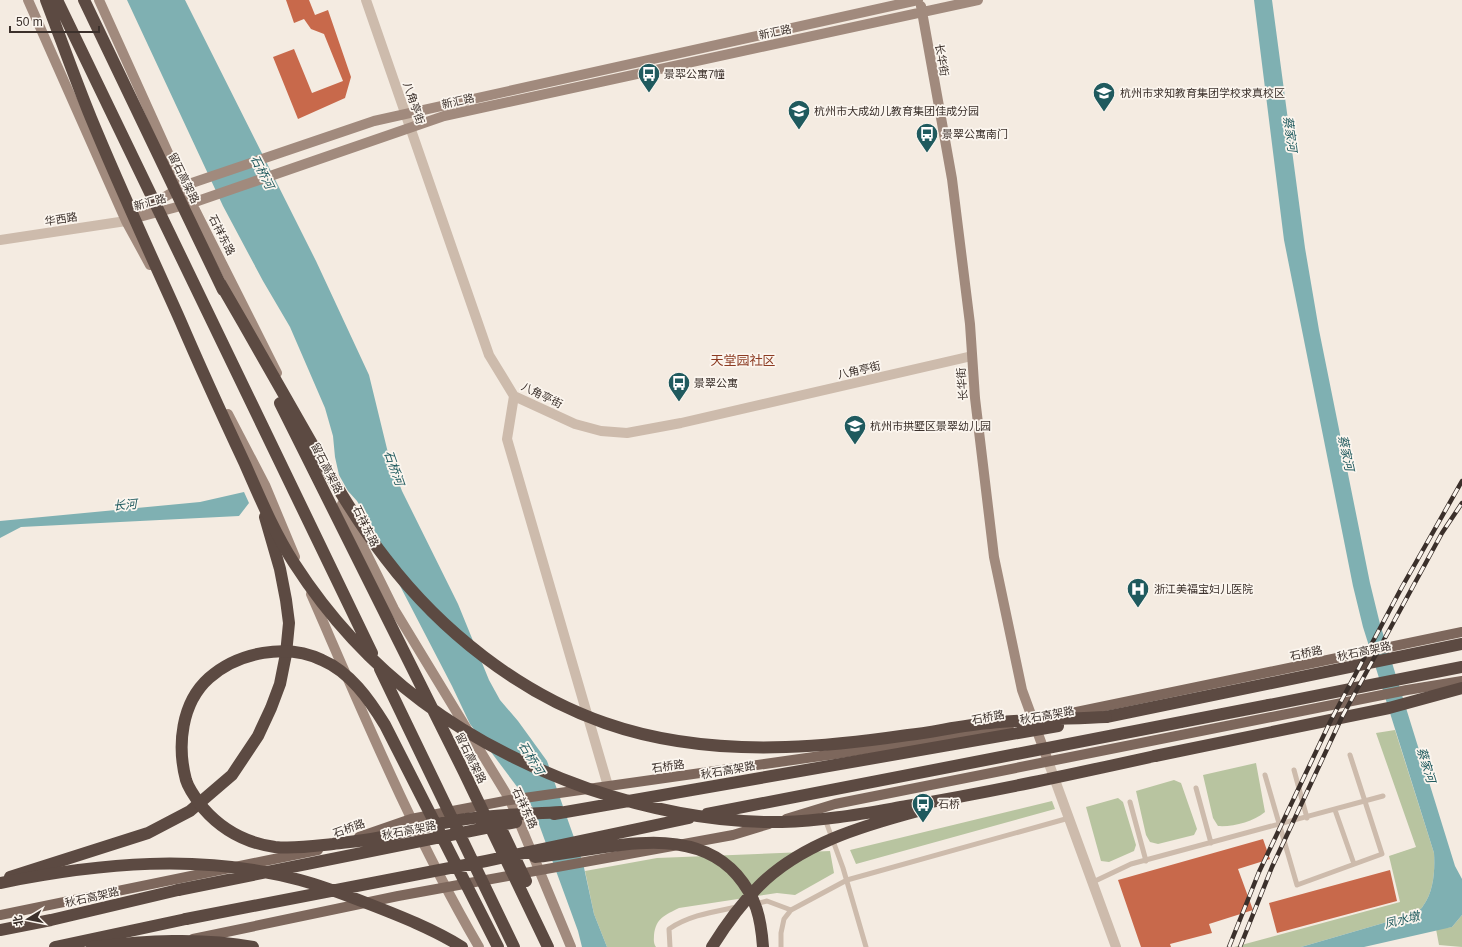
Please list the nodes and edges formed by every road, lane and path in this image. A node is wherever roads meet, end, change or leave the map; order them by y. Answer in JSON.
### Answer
{"nodes":[{"id":1,"x":28,"y":0,"type":"edge"},
{"id":2,"x":46,"y":0,"type":"edge"},
{"id":3,"x":57,"y":0,"type":"edge"},
{"id":4,"x":84,"y":0,"type":"edge"},
{"id":5,"x":99,"y":0,"type":"edge"},
{"id":6,"x":366,"y":0,"type":"edge"},
{"id":7,"x":919,"y":0,"type":"edge"},
{"id":8,"x":978,"y":0,"type":"edge"},
{"id":9,"x":922,"y":12,"type":"junction"},
{"id":10,"x":404,"y":113,"type":"junction"},
{"id":11,"x":410,"y":128,"type":"junction"},
{"id":12,"x":183,"y":186,"type":"junction"},
{"id":13,"x":192,"y":203,"type":"junction"},
{"id":14,"x":126,"y":221,"type":"junction"},
{"id":15,"x":0,"y":240,"type":"edge"},
{"id":16,"x":220,"y":283,"type":"junction"},
{"id":17,"x":972,"y":356,"type":"junction"},
{"id":18,"x":514,"y":396,"type":"junction"},
{"id":19,"x":257,"y":491,"type":"junction"},
{"id":20,"x":1462,"y":632,"type":"edge"},
{"id":21,"x":1462,"y":644,"type":"edge"},
{"id":22,"x":1462,"y":667,"type":"edge"},
{"id":23,"x":1462,"y":681,"type":"edge"},
{"id":24,"x":1462,"y":688,"type":"edge"},
{"id":25,"x":1106,"y":717,"type":"junction"},
{"id":26,"x":1033,"y":721,"type":"junction"},
{"id":27,"x":1350,"y":755,"type":"dead end"},
{"id":28,"x":1048,"y":761,"type":"junction"},
{"id":29,"x":1294,"y":770,"type":"dead end"},
{"id":30,"x":464,"y":772,"type":"junction"},
{"id":31,"x":1265,"y":775,"type":"dead end"},
{"id":32,"x":608,"y":786,"type":"junction"},
{"id":33,"x":1196,"y":788,"type":"dead end"},
{"id":34,"x":979,"y":794,"type":"junction"},
{"id":35,"x":1383,"y":796,"type":"dead end"},
{"id":36,"x":513,"y":800,"type":"junction"},
{"id":37,"x":1365,"y":801,"type":"junction"},
{"id":38,"x":1130,"y":802,"type":"dead end"},
{"id":39,"x":821,"y":808,"type":"junction"},
{"id":40,"x":1335,"y":810,"type":"junction"},
{"id":41,"x":561,"y":812,"type":"junction"},
{"id":42,"x":1069,"y":818,"type":"junction"},
{"id":43,"x":1307,"y":818,"type":"junction"},
{"id":44,"x":411,"y":819,"type":"junction"},
{"id":45,"x":1278,"y":826,"type":"junction"},
{"id":46,"x":1211,"y":843,"type":"junction"},
{"id":47,"x":486,"y":860,"type":"junction"},
{"id":48,"x":1146,"y":861,"type":"junction"},
{"id":49,"x":1354,"y":864,"type":"junction"},
{"id":50,"x":540,"y":871,"type":"junction"},
{"id":51,"x":0,"y":880,"type":"edge"},
{"id":52,"x":847,"y":880,"type":"junction"},
{"id":53,"x":1093,"y":882,"type":"junction"},
{"id":54,"x":0,"y":883,"type":"edge"},
{"id":55,"x":446,"y":888,"type":"junction"},
{"id":56,"x":791,"y":910,"type":"junction"},
{"id":57,"x":0,"y":915,"type":"edge"},
{"id":58,"x":0,"y":930,"type":"edge"},
{"id":59,"x":55,"y":947,"type":"edge"},
{"id":60,"x":92,"y":947,"type":"edge"},
{"id":61,"x":156,"y":947,"type":"edge"},
{"id":62,"x":253,"y":947,"type":"edge"},
{"id":63,"x":462,"y":947,"type":"edge"},
{"id":64,"x":479,"y":947,"type":"edge"},
{"id":65,"x":498,"y":947,"type":"edge"},
{"id":66,"x":514,"y":947,"type":"edge"},
{"id":67,"x":548,"y":947,"type":"edge"},
{"id":68,"x":557,"y":947,"type":"edge"},
{"id":69,"x":571,"y":947,"type":"edge"},
{"id":70,"x":670,"y":947,"type":"edge"},
{"id":71,"x":712,"y":947,"type":"edge"},
{"id":72,"x":763,"y":947,"type":"edge"},
{"id":73,"x":781,"y":947,"type":"edge"},
{"id":74,"x":866,"y":947,"type":"edge"},
{"id":75,"x":1116,"y":947,"type":"edge"}],
"edges":[{"from":1,"to":14,"type":"street"},
{"from":2,"to":19,"type":"highway","bridge":true},
{"from":3,"to":66,"type":"highway","bridge":true},
{"from":4,"to":16,"type":"highway","name":"留石高架路","bridge":true},
{"from":5,"to":12,"type":"street","name":"石祥东路"},
{"from":6,"to":10,"type":"street","name":"八角亭街"},
{"from":7,"to":9,"type":"street","name":"长华街"},
{"from":7,"to":10,"type":"street","name":"新汇路"},
{"from":8,"to":9,"type":"street","name":"新汇路"},
{"from":9,"to":11,"type":"street","name":"新汇路"},
{"from":9,"to":17,"type":"street","name":"长华街"},
{"from":10,"to":11,"type":"street","name":"八角亭街"},
{"from":10,"to":12,"type":"street","name":"新汇路"},
{"from":11,"to":13,"type":"street","name":"新汇路"},
{"from":11,"to":18,"type":"street","name":"八角亭街"},
{"from":12,"to":13,"type":"street","name":"石祥东路"},
{"from":12,"to":14,"type":"street","name":"新汇路"},
{"from":13,"to":14,"type":"street","name":"新汇路"},
{"from":13,"to":36,"type":"street","name":"石祥东路"},
{"from":14,"to":15,"type":"street","name":"华西路"},
{"from":14,"to":44,"type":"street"},
{"from":16,"to":25,"type":"highway","bridge":true},
{"from":16,"to":30,"type":"highway","name":"留石高架路","bridge":true},
{"from":17,"to":18,"type":"street","name":"八角亭街"},
{"from":17,"to":26,"type":"street","name":"长华街"},
{"from":18,"to":32,"type":"street"},
{"from":19,"to":34,"type":"highway","bridge":true},
{"from":19,"to":51,"type":"highway","bridge":true},
{"from":20,"to":26,"type":"main road","name":"石桥路"},
{"from":21,"to":25,"type":"highway","name":"秋石高架路"},
{"from":22,"to":47,"type":"highway","bridge":true},
{"from":23,"to":28,"type":"main road"},
{"from":24,"to":34,"type":"highway","bridge":true},
{"from":25,"to":41,"type":"highway","name":"秋石高架路","bridge":true},
{"from":26,"to":28,"type":"street","name":"长华街"},
{"from":26,"to":32,"type":"main road","name":"石桥路"},
{"from":27,"to":37,"type":"lane"},
{"from":28,"to":39,"type":"main road"},
{"from":28,"to":42,"type":"street"},
{"from":29,"to":43,"type":"lane"},
{"from":30,"to":67,"type":"highway","name":"留石高架路","bridge":true},
{"from":30,"to":68,"type":"highway","bridge":true},
{"from":31,"to":45,"type":"lane"},
{"from":32,"to":36,"type":"main road","name":"石桥路"},
{"from":33,"to":46,"type":"lane"},
{"from":34,"to":71,"type":"highway","bridge":true},
{"from":35,"to":37,"type":"lane"},
{"from":36,"to":44,"type":"main road","name":"石桥路"},
{"from":36,"to":50,"type":"street","name":"石祥东路"},
{"from":37,"to":40,"type":"lane"},
{"from":37,"to":49,"type":"lane"},
{"from":38,"to":48,"type":"lane"},
{"from":39,"to":50,"type":"main road"},
{"from":39,"to":52,"type":"lane"},
{"from":40,"to":43,"type":"lane"},
{"from":40,"to":49,"type":"lane"},
{"from":41,"to":58,"type":"highway","name":"秋石高架路","bridge":true},
{"from":41,"to":65,"type":"highway","bridge":true},
{"from":42,"to":52,"type":"lane"},
{"from":42,"to":53,"type":"street"},
{"from":43,"to":45,"type":"lane"},
{"from":44,"to":55,"type":"street"},
{"from":44,"to":57,"type":"main road","name":"石桥路"},
{"from":45,"to":46,"type":"lane"},
{"from":45,"to":49,"type":"lane"},
{"from":46,"to":48,"type":"lane"},
{"from":47,"to":59,"type":"highway","bridge":true},
{"from":47,"to":72,"type":"highway","bridge":true},
{"from":48,"to":53,"type":"lane"},
{"from":50,"to":55,"type":"main road"},
{"from":50,"to":69,"type":"street","name":"石祥东路"},
{"from":52,"to":56,"type":"lane"},
{"from":52,"to":74,"type":"lane"},
{"from":53,"to":75,"type":"street"},
{"from":54,"to":63,"type":"highway","bridge":true},
{"from":55,"to":61,"type":"main road"},
{"from":55,"to":64,"type":"street"},
{"from":56,"to":70,"type":"lane"},
{"from":56,"to":73,"type":"lane"},
{"from":60,"to":62,"type":"highway","bridge":true}]}
